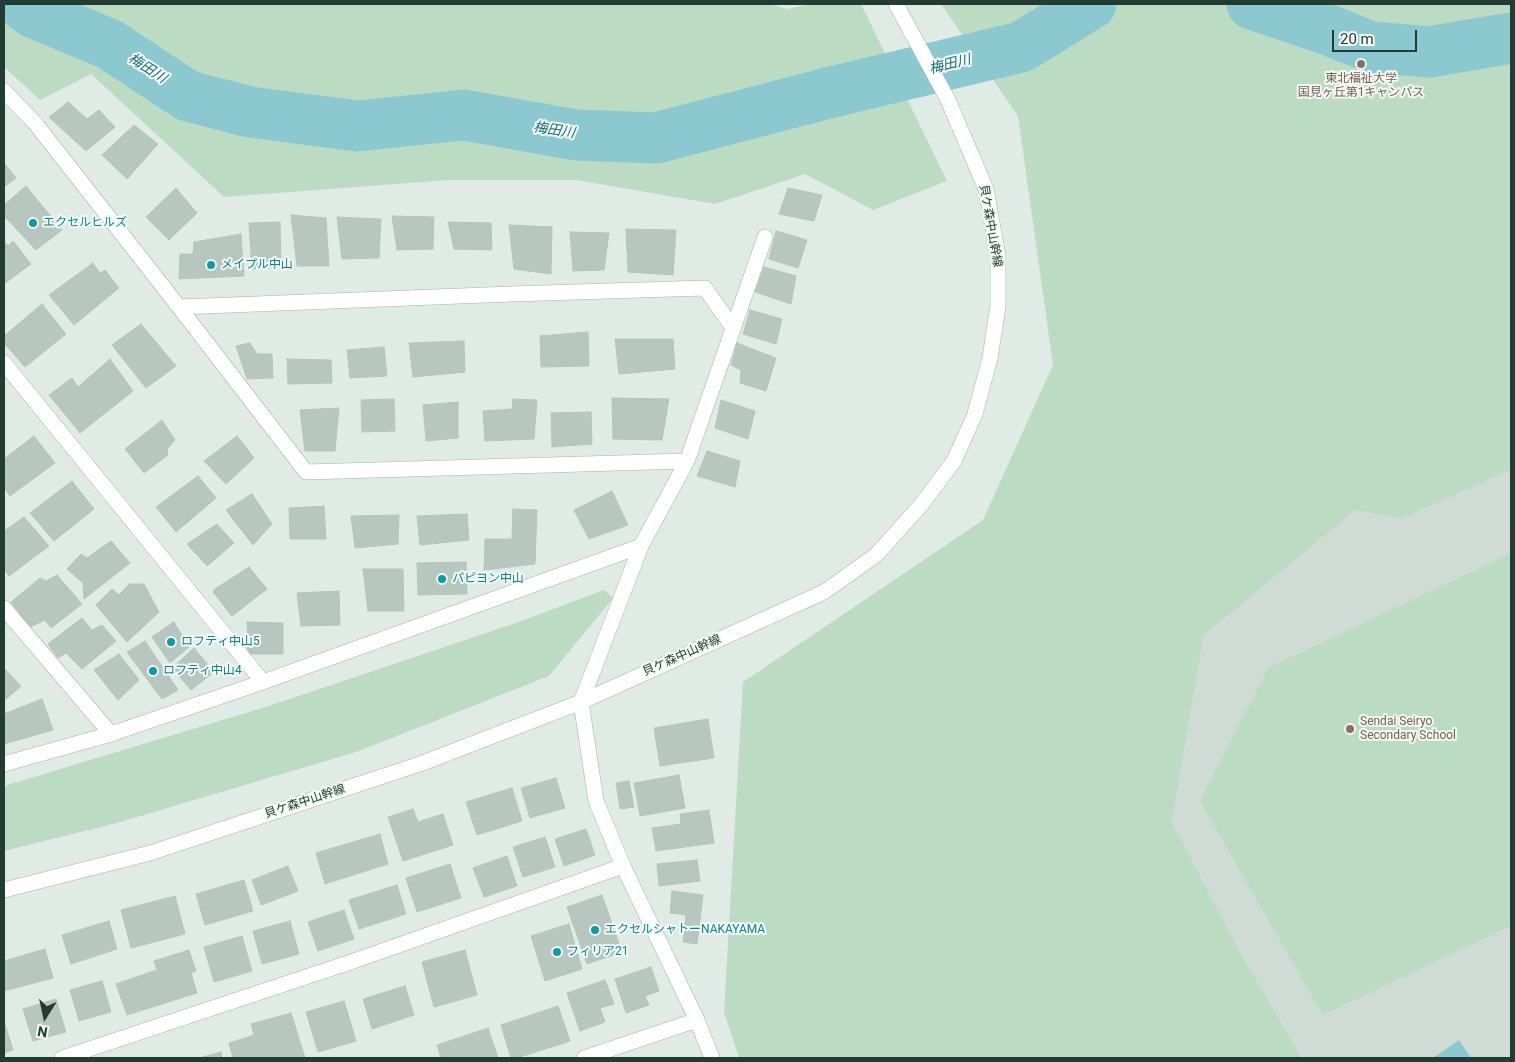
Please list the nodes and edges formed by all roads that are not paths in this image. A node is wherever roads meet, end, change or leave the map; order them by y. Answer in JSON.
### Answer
{"nodes":[{"id":1,"x":896,"y":4,"type":"edge"},
{"id":2,"x":4,"y":91,"type":"edge"},
{"id":3,"x":765,"y":237,"type":"dead end"},
{"id":4,"x":179,"y":307,"type":"junction"},
{"id":5,"x":733,"y":328,"type":"junction"},
{"id":6,"x":4,"y":363,"type":"edge"},
{"id":7,"x":687,"y":461,"type":"junction"},
{"id":8,"x":641,"y":546,"type":"junction"},
{"id":9,"x":4,"y":608,"type":"edge"},
{"id":10,"x":263,"y":682,"type":"junction"},
{"id":11,"x":581,"y":702,"type":"junction"},
{"id":12,"x":111,"y":734,"type":"junction"},
{"id":13,"x":4,"y":764,"type":"edge"},
{"id":14,"x":623,"y":866,"type":"junction"},
{"id":15,"x":4,"y":890,"type":"edge"},
{"id":16,"x":697,"y":1020,"type":"junction"},
{"id":17,"x":62,"y":1058,"type":"edge"},
{"id":18,"x":584,"y":1058,"type":"edge"},
{"id":19,"x":712,"y":1058,"type":"edge"}],
"edges":[{"from":1,"to":11,"type":"street","name":"貝ケ森中山幹線"},
{"from":2,"to":4,"type":"street"},
{"from":3,"to":5,"type":"street"},
{"from":4,"to":5,"type":"street"},
{"from":4,"to":7,"type":"street"},
{"from":5,"to":7,"type":"street"},
{"from":6,"to":10,"type":"street"},
{"from":7,"to":8,"type":"street"},
{"from":8,"to":10,"type":"street"},
{"from":8,"to":11,"type":"street"},
{"from":9,"to":12,"type":"street"},
{"from":10,"to":12,"type":"street"},
{"from":11,"to":14,"type":"street"},
{"from":11,"to":15,"type":"street","name":"貝ケ森中山幹線"},
{"from":12,"to":13,"type":"street"},
{"from":14,"to":16,"type":"street"},
{"from":14,"to":17,"type":"street"},
{"from":16,"to":18,"type":"street"},
{"from":16,"to":19,"type":"street"}]}
